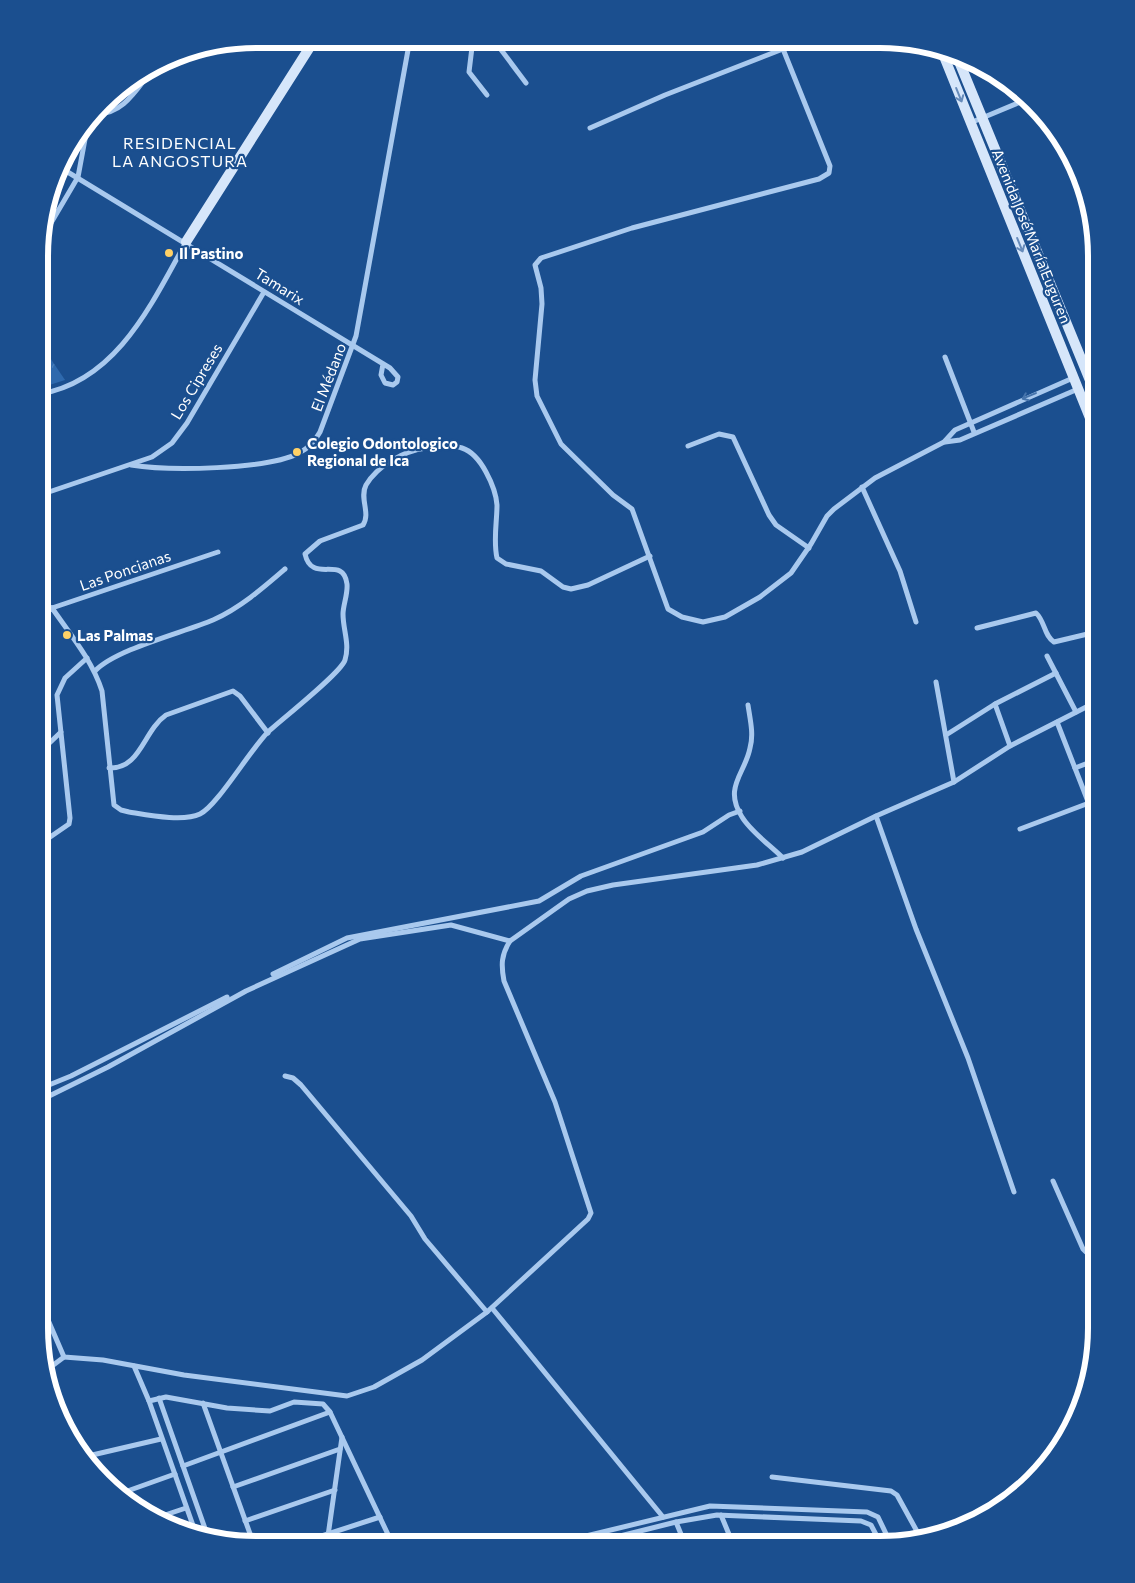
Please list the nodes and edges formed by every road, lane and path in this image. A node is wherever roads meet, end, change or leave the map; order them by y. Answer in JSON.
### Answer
{"nodes":[{"id":1,"x":309,"y":48,"type":"edge"},
{"id":2,"x":408,"y":48,"type":"edge"},
{"id":3,"x":471,"y":48,"type":"edge"},
{"id":4,"x":499,"y":48,"type":"edge"},
{"id":5,"x":783,"y":49,"type":"joint"},
{"id":6,"x":944,"y":58,"type":"edge"},
{"id":7,"x":960,"y":63,"type":"edge"},
{"id":8,"x":143,"y":81,"type":"edge"},
{"id":9,"x":526,"y":83,"type":"dead end"},
{"id":10,"x":487,"y":95,"type":"dead end"},
{"id":11,"x":1020,"y":102,"type":"edge"},
{"id":12,"x":103,"y":114,"type":"edge"},
{"id":13,"x":982,"y":118,"type":"junction"},
{"id":14,"x":970,"y":123,"type":"junction"},
{"id":15,"x":590,"y":128,"type":"dead end"},
{"id":16,"x":86,"y":136,"type":"edge"},
{"id":17,"x":66,"y":171,"type":"edge"},
{"id":18,"x":78,"y":177,"type":"junction"},
{"id":19,"x":49,"y":226,"type":"edge"},
{"id":20,"x":186,"y":242,"type":"junction"},
{"id":21,"x":264,"y":292,"type":"junction"},
{"id":22,"x":353,"y":347,"type":"junction"},
{"id":23,"x":945,"y":357,"type":"dead end"},
{"id":24,"x":1088,"y":362,"type":"edge"},
{"id":25,"x":383,"y":364,"type":"dead end"},
{"id":26,"x":1088,"y":373,"type":"edge"},
{"id":27,"x":1074,"y":378,"type":"junction"},
{"id":28,"x":1088,"y":385,"type":"edge"},
{"id":29,"x":1078,"y":389,"type":"junction"},
{"id":30,"x":48,"y":392,"type":"edge"},
{"id":31,"x":1088,"y":413,"type":"edge"},
{"id":32,"x":971,"y":422,"type":"junction"},
{"id":33,"x":974,"y":432,"type":"junction"},
{"id":34,"x":944,"y":442,"type":"junction"},
{"id":35,"x":688,"y":446,"type":"dead end"},
{"id":36,"x":131,"y":465,"type":"junction"},
{"id":37,"x":862,"y":487,"type":"junction"},
{"id":38,"x":48,"y":492,"type":"edge"},
{"id":39,"x":808,"y":548,"type":"junction"},
{"id":40,"x":218,"y":552,"type":"dead end"},
{"id":41,"x":650,"y":556,"type":"junction"},
{"id":42,"x":285,"y":569,"type":"dead end"},
{"id":43,"x":48,"y":607,"type":"edge"},
{"id":44,"x":52,"y":608,"type":"junction"},
{"id":45,"x":48,"y":612,"type":"edge"},
{"id":46,"x":916,"y":622,"type":"dead end"},
{"id":47,"x":977,"y":628,"type":"dead end"},
{"id":48,"x":1088,"y":634,"type":"edge"},
{"id":49,"x":1047,"y":656,"type":"dead end"},
{"id":50,"x":88,"y":658,"type":"junction"},
{"id":51,"x":95,"y":671,"type":"junction"},
{"id":52,"x":1056,"y":674,"type":"junction"},
{"id":53,"x":936,"y":682,"type":"dead end"},
{"id":54,"x":995,"y":704,"type":"junction"},
{"id":55,"x":748,"y":705,"type":"dead end"},
{"id":56,"x":1088,"y":706,"type":"edge"},
{"id":57,"x":1076,"y":712,"type":"junction"},
{"id":58,"x":1057,"y":722,"type":"junction"},
{"id":59,"x":61,"y":732,"type":"junction"},
{"id":60,"x":268,"y":733,"type":"junction"},
{"id":61,"x":946,"y":734,"type":"junction"},
{"id":62,"x":48,"y":744,"type":"edge"},
{"id":63,"x":1010,"y":746,"type":"junction"},
{"id":64,"x":1088,"y":763,"type":"edge"},
{"id":65,"x":109,"y":768,"type":"junction"},
{"id":66,"x":1075,"y":768,"type":"junction"},
{"id":67,"x":954,"y":782,"type":"junction"},
{"id":68,"x":1088,"y":800,"type":"edge"},
{"id":69,"x":1088,"y":803,"type":"edge"},
{"id":70,"x":740,"y":811,"type":"junction"},
{"id":71,"x":876,"y":816,"type":"junction"},
{"id":72,"x":1020,"y":829,"type":"dead end"},
{"id":73,"x":48,"y":838,"type":"edge"},
{"id":74,"x":783,"y":858,"type":"junction"},
{"id":75,"x":510,"y":941,"type":"junction"},
{"id":76,"x":285,"y":1076,"type":"dead end"},
{"id":77,"x":48,"y":1085,"type":"edge"},
{"id":78,"x":48,"y":1097,"type":"edge"},
{"id":79,"x":1053,"y":1181,"type":"dead end"},
{"id":80,"x":1014,"y":1192,"type":"dead end"},
{"id":81,"x":1088,"y":1252,"type":"edge"},
{"id":82,"x":489,"y":1310,"type":"junction"},
{"id":83,"x":48,"y":1320,"type":"edge"},
{"id":84,"x":64,"y":1357,"type":"junction"},
{"id":85,"x":134,"y":1366,"type":"junction"},
{"id":86,"x":51,"y":1367,"type":"edge"},
{"id":87,"x":159,"y":1398,"type":"junction"},
{"id":88,"x":149,"y":1401,"type":"junction"},
{"id":89,"x":203,"y":1403,"type":"junction"},
{"id":90,"x":330,"y":1412,"type":"junction"},
{"id":91,"x":342,"y":1436,"type":"junction"},
{"id":92,"x":161,"y":1439,"type":"junction"},
{"id":93,"x":340,"y":1449,"type":"junction"},
{"id":94,"x":220,"y":1453,"type":"junction"},
{"id":95,"x":91,"y":1455,"type":"edge"},
{"id":96,"x":183,"y":1466,"type":"junction"},
{"id":97,"x":175,"y":1474,"type":"junction"},
{"id":98,"x":772,"y":1477,"type":"dead end"},
{"id":99,"x":233,"y":1487,"type":"junction"},
{"id":100,"x":335,"y":1490,"type":"junction"},
{"id":101,"x":127,"y":1491,"type":"edge"},
{"id":102,"x":186,"y":1508,"type":"junction"},
{"id":103,"x":166,"y":1515,"type":"edge"},
{"id":104,"x":721,"y":1515,"type":"junction"},
{"id":105,"x":380,"y":1517,"type":"junction"},
{"id":106,"x":663,"y":1517,"type":"junction"},
{"id":107,"x":245,"y":1521,"type":"junction"},
{"id":108,"x":676,"y":1522,"type":"junction"},
{"id":109,"x":193,"y":1525,"type":"edge"},
{"id":110,"x":205,"y":1529,"type":"edge"},
{"id":111,"x":329,"y":1532,"type":"junction"},
{"id":112,"x":918,"y":1532,"type":"edge"},
{"id":113,"x":887,"y":1535,"type":"edge"},
{"id":114,"x":251,"y":1536,"type":"edge"},
{"id":115,"x":318,"y":1536,"type":"edge"},
{"id":116,"x":329,"y":1536,"type":"edge"},
{"id":117,"x":389,"y":1536,"type":"edge"},
{"id":118,"x":586,"y":1536,"type":"edge"},
{"id":119,"x":623,"y":1536,"type":"edge"},
{"id":120,"x":682,"y":1536,"type":"edge"},
{"id":121,"x":730,"y":1536,"type":"edge"},
{"id":122,"x":876,"y":1536,"type":"edge"}],
"edges":[{"from":1,"to":20,"type":"street"},
{"from":2,"to":22,"type":"street","name":"El Médano"},
{"from":3,"to":10,"type":"street"},
{"from":4,"to":9,"type":"street"},
{"from":5,"to":15,"type":"street"},
{"from":5,"to":41,"type":"street"},
{"from":6,"to":14,"type":"street","name":"Avenida José María Euguren","one_way":true},
{"from":7,"to":13,"type":"street","name":"Avenida José María Euguren"},
{"from":8,"to":12,"type":"street"},
{"from":11,"to":13,"type":"street"},
{"from":13,"to":14,"type":"street"},
{"from":13,"to":24,"type":"street","name":"Avenida José María Euguren"},
{"from":14,"to":27,"type":"street","name":"Avenida José María Euguren","one_way":true},
{"from":16,"to":18,"type":"street"},
{"from":17,"to":18,"type":"street","name":"Tamarix"},
{"from":18,"to":19,"type":"street"},
{"from":18,"to":20,"type":"street","name":"Tamarix"},
{"from":20,"to":21,"type":"street","name":"Tamarix"},
{"from":20,"to":30,"type":"street"},
{"from":21,"to":22,"type":"street","name":"Tamarix"},
{"from":21,"to":36,"type":"street","name":"Los Cipreses"},
{"from":22,"to":25,"type":"street","name":"Tamarix"},
{"from":22,"to":36,"type":"street","name":"El Médano"},
{"from":23,"to":32,"type":"street"},
{"from":26,"to":27,"type":"street"},
{"from":27,"to":29,"type":"street","name":"Avenida José María Euguren"},
{"from":27,"to":32,"type":"street","one_way":true},
{"from":28,"to":29,"type":"street"},
{"from":29,"to":31,"type":"street","name":"Avenida José María Euguren"},
{"from":29,"to":33,"type":"street"},
{"from":32,"to":33,"type":"street"},
{"from":32,"to":34,"type":"street"},
{"from":33,"to":34,"type":"street"},
{"from":34,"to":37,"type":"street"},
{"from":35,"to":39,"type":"street"},
{"from":36,"to":38,"type":"street","name":"El Médano"},
{"from":37,"to":39,"type":"street"},
{"from":37,"to":46,"type":"street"},
{"from":39,"to":41,"type":"street"},
{"from":40,"to":44,"type":"street","name":"Las Poncianas"},
{"from":41,"to":60,"type":"street"},
{"from":42,"to":51,"type":"street"},
{"from":43,"to":44,"type":"street"},
{"from":44,"to":45,"type":"street"},
{"from":44,"to":50,"type":"street"},
{"from":47,"to":48,"type":"street"},
{"from":49,"to":52,"type":"street"},
{"from":50,"to":51,"type":"street"},
{"from":50,"to":59,"type":"street"},
{"from":51,"to":65,"type":"street"},
{"from":52,"to":54,"type":"street"},
{"from":52,"to":57,"type":"street"},
{"from":53,"to":61,"type":"street"},
{"from":54,"to":61,"type":"street"},
{"from":54,"to":63,"type":"street"},
{"from":55,"to":70,"type":"street"},
{"from":56,"to":57,"type":"street"},
{"from":57,"to":58,"type":"street"},
{"from":58,"to":63,"type":"street"},
{"from":58,"to":66,"type":"street"},
{"from":59,"to":62,"type":"street"},
{"from":59,"to":73,"type":"street"},
{"from":60,"to":65,"type":"street"},
{"from":60,"to":65,"type":"street"},
{"from":61,"to":67,"type":"street"},
{"from":63,"to":67,"type":"street"},
{"from":64,"to":66,"type":"street"},
{"from":66,"to":68,"type":"street"},
{"from":67,"to":71,"type":"street"},
{"from":69,"to":72,"type":"street"},
{"from":70,"to":74,"type":"street"},
{"from":70,"to":77,"type":"street"},
{"from":71,"to":74,"type":"street"},
{"from":71,"to":80,"type":"street"},
{"from":74,"to":75,"type":"street"},
{"from":75,"to":78,"type":"street"},
{"from":75,"to":82,"type":"street"},
{"from":76,"to":82,"type":"street"},
{"from":79,"to":81,"type":"street"},
{"from":82,"to":85,"type":"street"},
{"from":82,"to":106,"type":"street"},
{"from":83,"to":84,"type":"street"},
{"from":84,"to":85,"type":"street"},
{"from":84,"to":86,"type":"street"},
{"from":85,"to":88,"type":"street"},
{"from":87,"to":88,"type":"street"},
{"from":87,"to":89,"type":"street"},
{"from":87,"to":96,"type":"street"},
{"from":88,"to":92,"type":"street"},
{"from":89,"to":90,"type":"street"},
{"from":89,"to":94,"type":"street"},
{"from":90,"to":91,"type":"street"},
{"from":90,"to":94,"type":"street"},
{"from":91,"to":93,"type":"street"},
{"from":91,"to":105,"type":"street"},
{"from":92,"to":95,"type":"street"},
{"from":92,"to":97,"type":"street"},
{"from":93,"to":99,"type":"street"},
{"from":93,"to":100,"type":"street"},
{"from":94,"to":96,"type":"street"},
{"from":94,"to":99,"type":"street"},
{"from":96,"to":110,"type":"street"},
{"from":97,"to":101,"type":"street"},
{"from":97,"to":102,"type":"street"},
{"from":98,"to":112,"type":"street"},
{"from":99,"to":107,"type":"street"},
{"from":100,"to":107,"type":"street"},
{"from":100,"to":111,"type":"street"},
{"from":102,"to":103,"type":"street"},
{"from":102,"to":109,"type":"street"},
{"from":104,"to":108,"type":"street"},
{"from":104,"to":121,"type":"street"},
{"from":104,"to":122,"type":"street"},
{"from":105,"to":111,"type":"street"},
{"from":105,"to":117,"type":"street"},
{"from":106,"to":113,"type":"street"},
{"from":106,"to":118,"type":"street"},
{"from":107,"to":114,"type":"street"},
{"from":108,"to":119,"type":"street"},
{"from":108,"to":120,"type":"street"},
{"from":111,"to":115,"type":"street"},
{"from":111,"to":116,"type":"street"}]}
